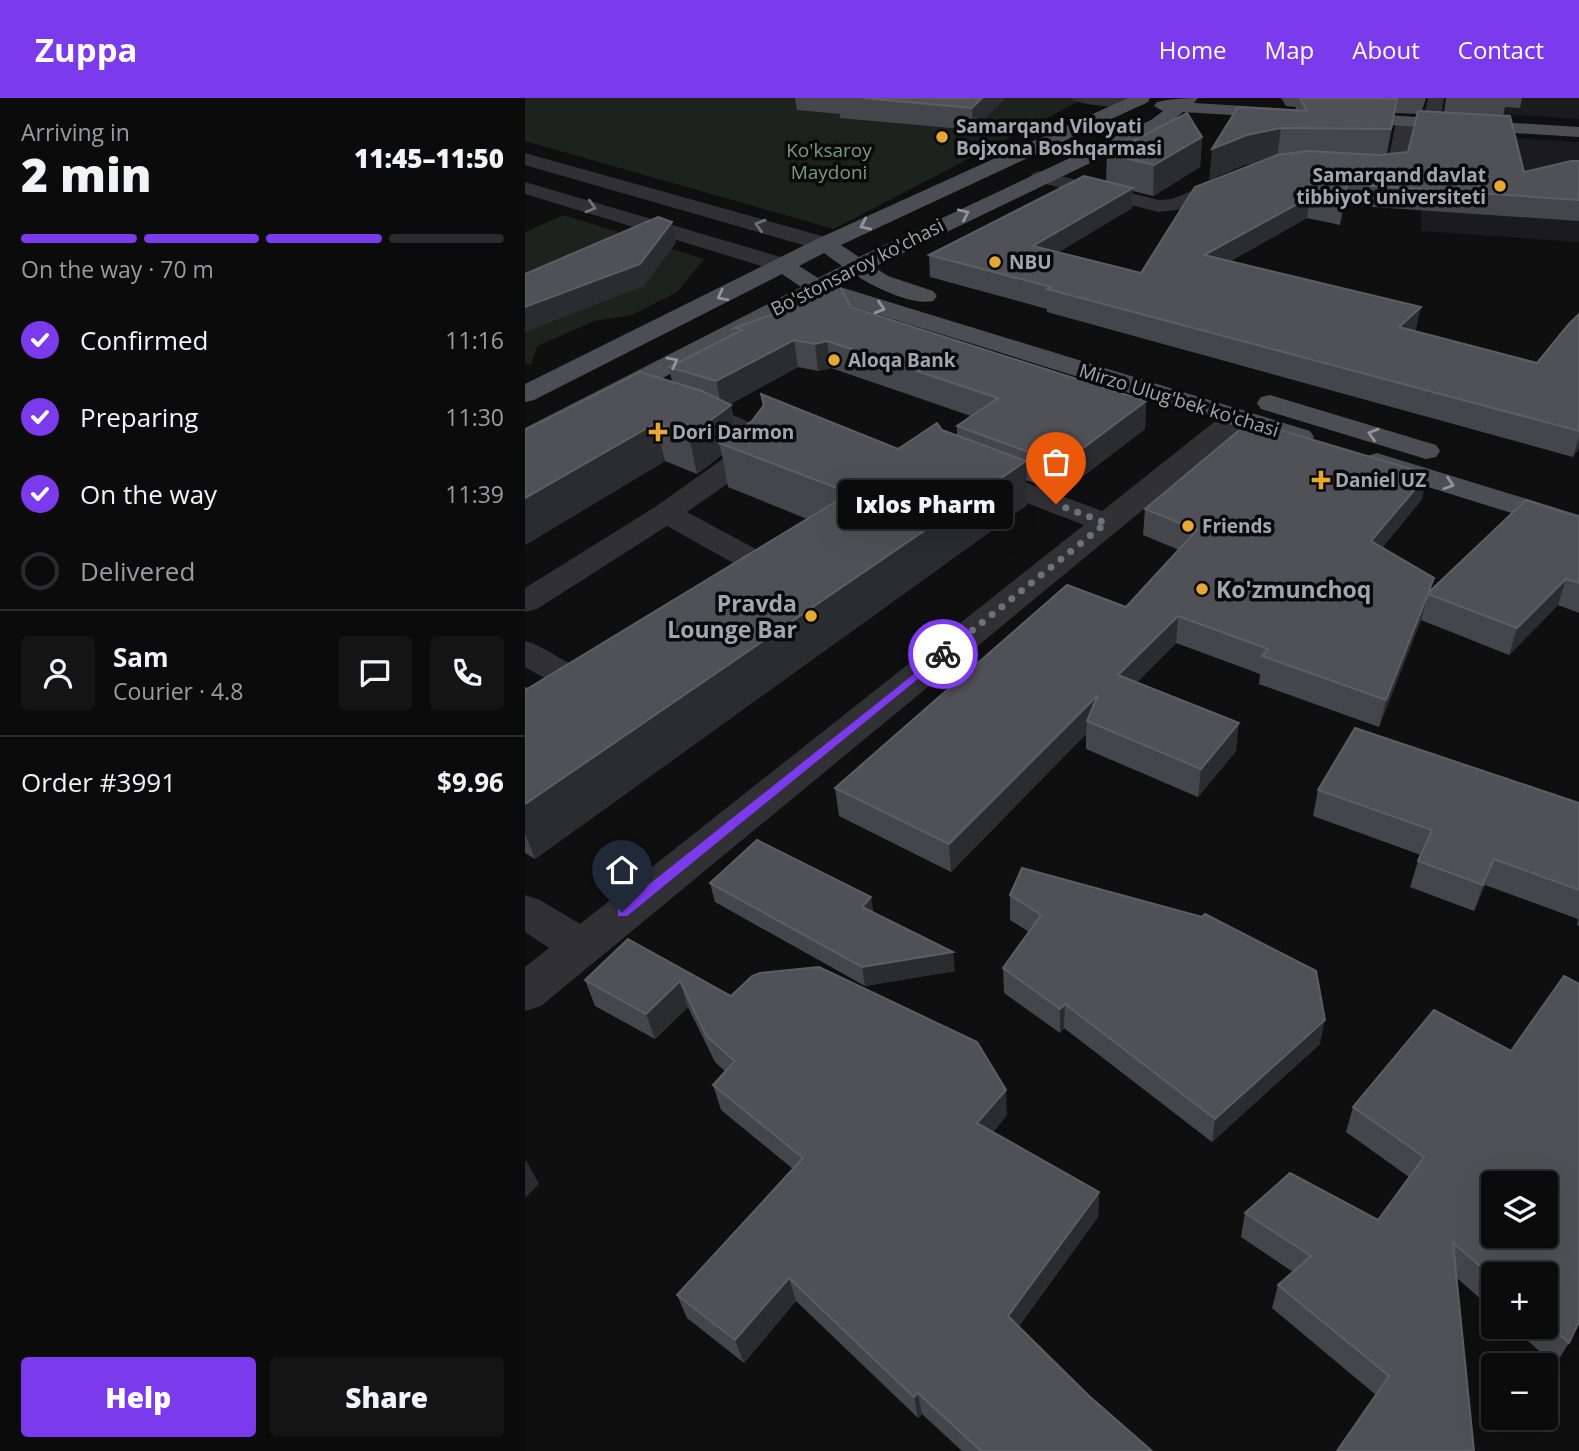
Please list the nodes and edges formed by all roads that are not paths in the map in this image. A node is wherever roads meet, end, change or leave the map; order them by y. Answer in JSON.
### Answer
{"nodes":[{"id":1,"x":1078,"y":98,"type":"edge"},
{"id":2,"x":1436,"y":98,"type":"edge"},
{"id":3,"x":1139,"y":100,"type":"edge"},
{"id":4,"x":1185,"y":103,"type":"edge"},
{"id":5,"x":1405,"y":122,"type":"junction"},
{"id":6,"x":1431,"y":124,"type":"junction"},
{"id":7,"x":1579,"y":132,"type":"edge"},
{"id":8,"x":525,"y":159,"type":"edge"},
{"id":9,"x":1334,"y":166,"type":"edge"},
{"id":10,"x":1249,"y":172,"type":"edge"},
{"id":11,"x":1040,"y":177,"type":"junction"},
{"id":12,"x":525,"y":188,"type":"edge"},
{"id":13,"x":825,"y":244,"type":"junction"},
{"id":14,"x":783,"y":265,"type":"junction"},
{"id":15,"x":858,"y":265,"type":"junction"},
{"id":16,"x":815,"y":287,"type":"junction"},
{"id":17,"x":623,"y":388,"type":"junction"},
{"id":18,"x":525,"y":394,"type":"edge"},
{"id":19,"x":1238,"y":418,"type":"junction"},
{"id":20,"x":525,"y":439,"type":"edge"},
{"id":21,"x":1447,"y":457,"type":"dead end"},
{"id":22,"x":956,"y":466,"type":"edge"},
{"id":23,"x":666,"y":513,"type":"junction"},
{"id":24,"x":1106,"y":523,"type":"junction"},
{"id":25,"x":1579,"y":525,"type":"edge"},
{"id":26,"x":525,"y":602,"type":"edge"},
{"id":27,"x":698,"y":612,"type":"edge"},
{"id":28,"x":525,"y":652,"type":"edge"},
{"id":29,"x":635,"y":657,"type":"edge"},
{"id":30,"x":525,"y":911,"type":"edge"},
{"id":31,"x":580,"y":946,"type":"junction"},
{"id":32,"x":525,"y":993,"type":"edge"}],
"edges":[{"from":1,"to":3,"type":"street"},
{"from":2,"to":6,"type":"street"},
{"from":3,"to":4,"type":"main road"},
{"from":3,"to":13,"type":"main road","name":"Bo'stonsaroy ko'chasi","one_way":true},
{"from":4,"to":5,"type":"main road"},
{"from":4,"to":11,"type":"main road","name":"Bo'stonsaroy ko'chasi"},
{"from":5,"to":6,"type":"main road"},
{"from":5,"to":9,"type":"street"},
{"from":6,"to":7,"type":"main road"},
{"from":13,"to":8,"type":"street","one_way":true},
{"from":10,"to":11,"type":"street"},
{"from":15,"to":11,"type":"main road","name":"Bo'stonsaroy ko'chasi","one_way":true},
{"from":12,"to":14,"type":"street","one_way":true},
{"from":13,"to":14,"type":"main road","name":"Bo'stonsaroy ko'chasi"},
{"from":13,"to":15,"type":"main road","name":"Mirzo Ulug'bek ko'chasi"},
{"from":14,"to":16,"type":"main road","name":"Mirzo Ulug'bek ko'chasi"},
{"from":14,"to":18,"type":"main road","name":"Bo'stonsaroy ko'chasi","one_way":true},
{"from":15,"to":16,"type":"main road","name":"Bo'stonsaroy ko'chasi"},
{"from":21,"to":15,"type":"main road","name":"Mirzo Ulug'bek ko'chasi","one_way":true},
{"from":17,"to":16,"type":"main road","name":"Bo'stonsaroy ko'chasi","one_way":true},
{"from":16,"to":19,"type":"main road","name":"Mirzo Ulug'bek ko'chasi","one_way":true},
{"from":17,"to":20,"type":"main road","name":"Bo'stonsaroy ko'chasi"},
{"from":17,"to":23,"type":"street"},
{"from":19,"to":24,"type":"street"},
{"from":19,"to":25,"type":"main road","name":"Mirzo Ulug'bek ko'chasi","one_way":true},
{"from":22,"to":24,"type":"street"},
{"from":23,"to":26,"type":"street"},
{"from":23,"to":27,"type":"street"},
{"from":24,"to":31,"type":"street"},
{"from":28,"to":29,"type":"street"},
{"from":30,"to":31,"type":"street"},
{"from":31,"to":32,"type":"street"}]}
